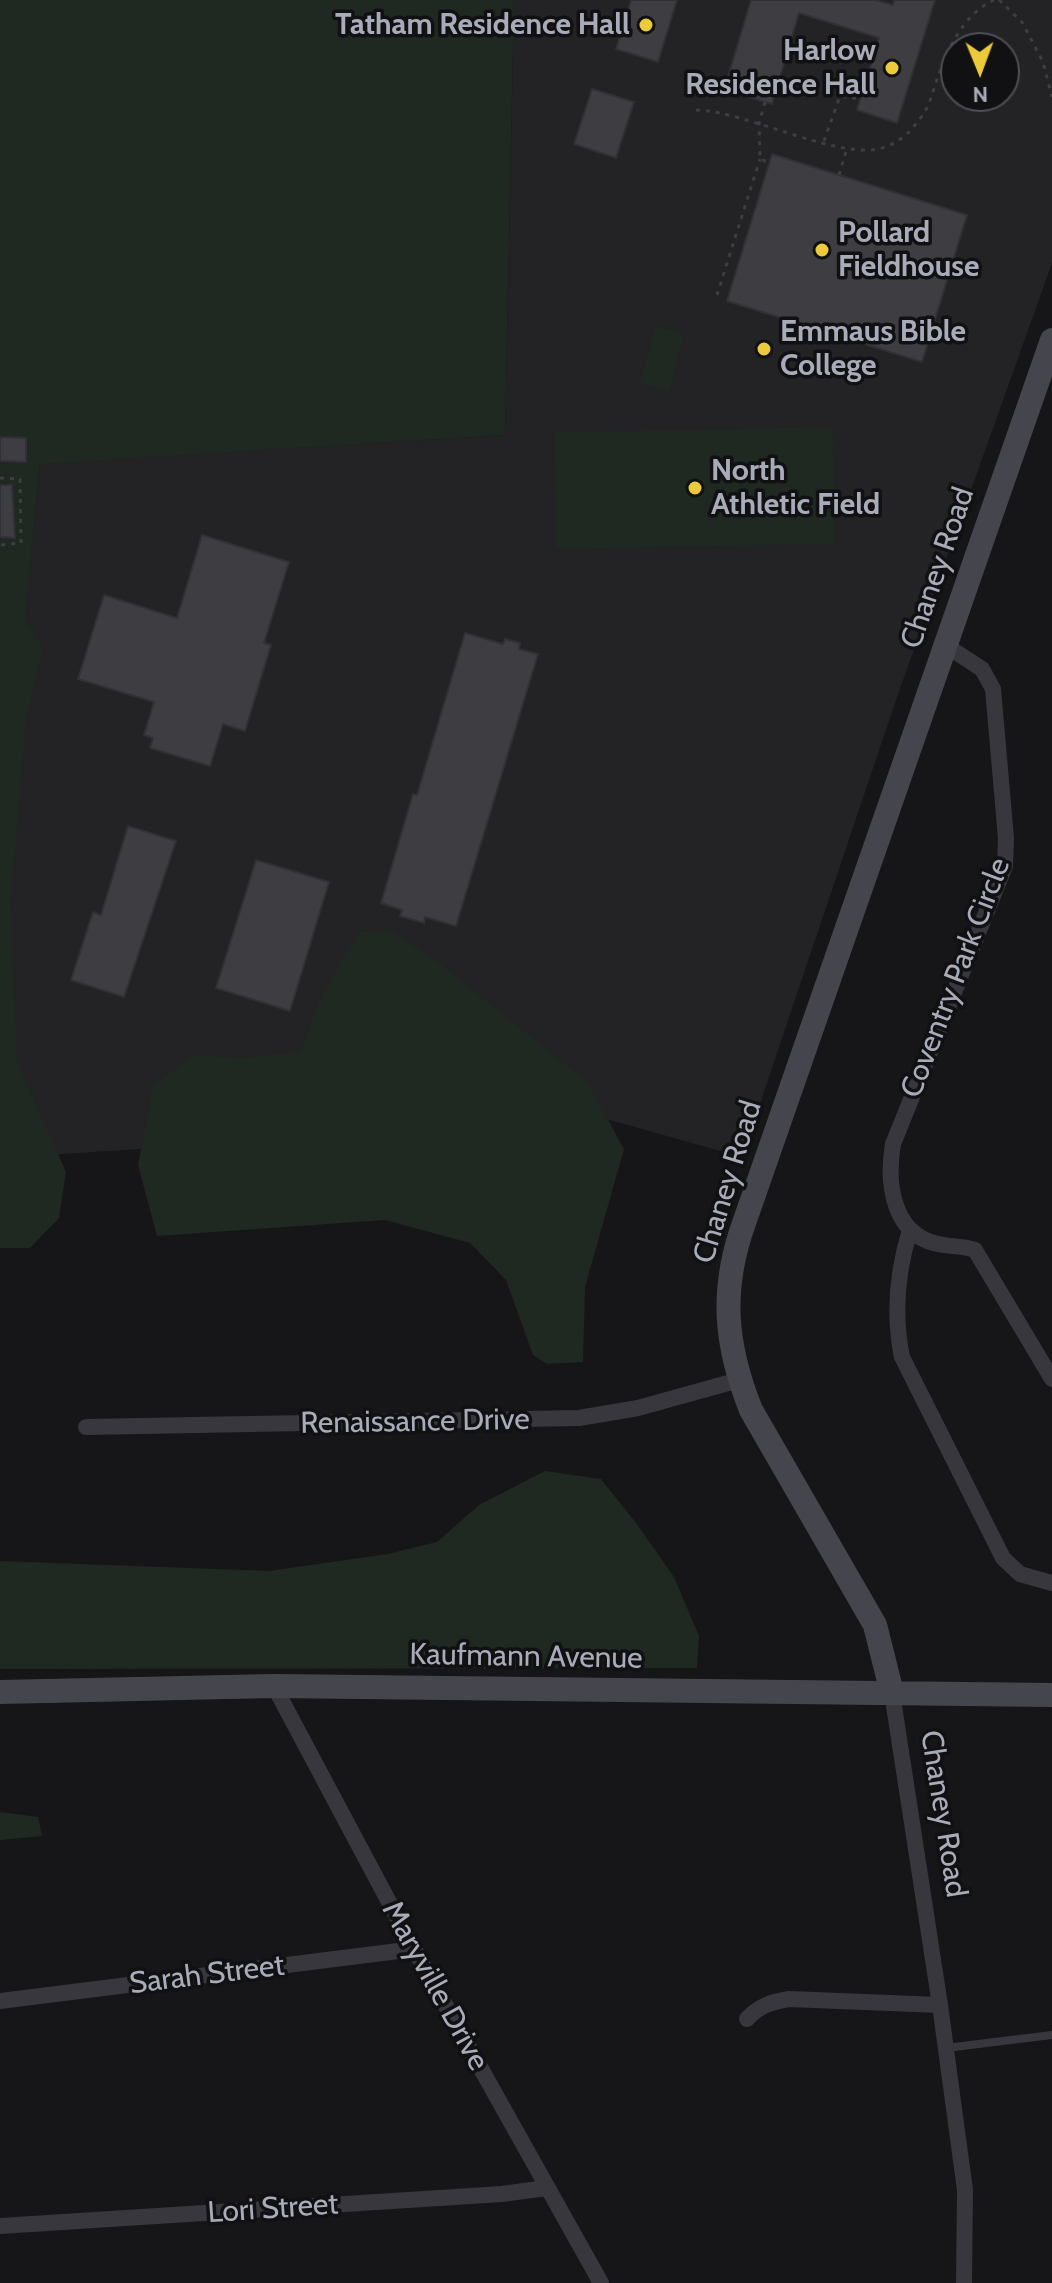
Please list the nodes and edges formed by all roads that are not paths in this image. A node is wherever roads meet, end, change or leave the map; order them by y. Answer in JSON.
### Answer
{"nodes":[{"id":1,"x":1052,"y":340,"type":"edge"},
{"id":2,"x":945,"y":645,"type":"junction"},
{"id":3,"x":910,"y":1230,"type":"junction"},
{"id":4,"x":1052,"y":1379,"type":"edge"},
{"id":5,"x":739,"y":1380,"type":"junction"},
{"id":6,"x":86,"y":1427,"type":"dead end"},
{"id":7,"x":1052,"y":1583,"type":"edge"},
{"id":8,"x":274,"y":1686,"type":"junction"},
{"id":9,"x":0,"y":1692,"type":"edge"},
{"id":10,"x":892,"y":1693,"type":"junction"},
{"id":11,"x":1052,"y":1695,"type":"edge"},
{"id":12,"x":414,"y":1949,"type":"junction"},
{"id":13,"x":0,"y":2001,"type":"edge"},
{"id":14,"x":940,"y":2005,"type":"junction"},
{"id":15,"x":747,"y":2019,"type":"dead end"},
{"id":16,"x":1052,"y":2035,"type":"edge"},
{"id":17,"x":946,"y":2048,"type":"junction"},
{"id":18,"x":546,"y":2188,"type":"junction"},
{"id":19,"x":0,"y":2226,"type":"edge"},
{"id":20,"x":601,"y":2283,"type":"edge"},
{"id":21,"x":964,"y":2283,"type":"edge"}],
"edges":[{"from":1,"to":2,"type":"street","name":"Chaney Road"},
{"from":2,"to":3,"type":"street","name":"Coventry Park Circle"},
{"from":2,"to":5,"type":"street","name":"Chaney Road"},
{"from":3,"to":4,"type":"street"},
{"from":3,"to":7,"type":"street"},
{"from":5,"to":6,"type":"street","name":"Renaissance Drive"},
{"from":5,"to":10,"type":"street","name":"Chaney Road"},
{"from":8,"to":9,"type":"street","name":"Kaufmann Avenue"},
{"from":8,"to":10,"type":"street","name":"Kaufmann Avenue"},
{"from":8,"to":12,"type":"street","name":"Maryville Drive"},
{"from":10,"to":11,"type":"street","name":"Kaufmann Avenue"},
{"from":10,"to":14,"type":"street","name":"Chaney Road"},
{"from":12,"to":13,"type":"street","name":"Sarah Street"},
{"from":12,"to":18,"type":"street","name":"Maryville Drive"},
{"from":14,"to":15,"type":"street"},
{"from":14,"to":17,"type":"street","name":"Chaney Road"},
{"from":16,"to":17,"type":"lane"},
{"from":17,"to":21,"type":"street","name":"Chaney Road"},
{"from":18,"to":19,"type":"street","name":"Lori Street"},
{"from":18,"to":20,"type":"street","name":"Maryville Drive"}]}
